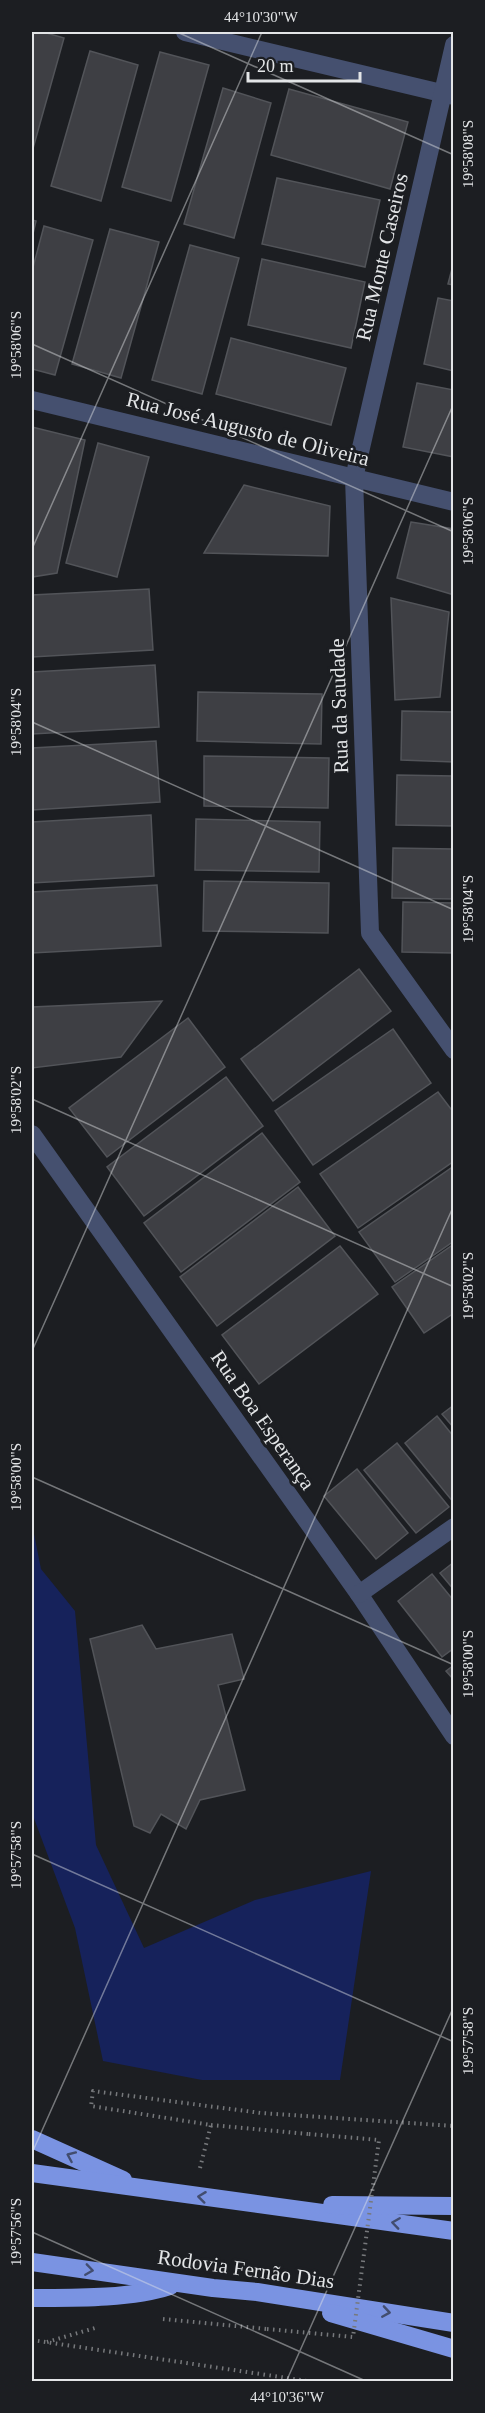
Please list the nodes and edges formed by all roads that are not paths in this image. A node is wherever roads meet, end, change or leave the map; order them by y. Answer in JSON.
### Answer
{"nodes":[{"id":1,"x":184,"y":32,"type":"edge"},
{"id":2,"x":453,"y":45,"type":"edge"},
{"id":3,"x":448,"y":95,"type":"edge"},
{"id":4,"x":32,"y":400,"type":"edge"},
{"id":5,"x":354,"y":478,"type":"junction"},
{"id":6,"x":453,"y":502,"type":"edge"},
{"id":7,"x":453,"y":1050,"type":"edge"},
{"id":8,"x":32,"y":1134,"type":"edge"},
{"id":9,"x":453,"y":1527,"type":"edge"},
{"id":10,"x":359,"y":1594,"type":"junction"},
{"id":11,"x":453,"y":1736,"type":"edge"},
{"id":12,"x":32,"y":2139,"type":"edge"},
{"id":13,"x":32,"y":2173,"type":"edge"},
{"id":14,"x":144,"y":2189,"type":"junction"},
{"id":15,"x":260,"y":2204,"type":"junction"},
{"id":16,"x":453,"y":2206,"type":"edge"},
{"id":17,"x":453,"y":2231,"type":"edge"},
{"id":18,"x":32,"y":2262,"type":"edge"},
{"id":19,"x":178,"y":2283,"type":"junction"},
{"id":20,"x":257,"y":2292,"type":"junction"},
{"id":21,"x":32,"y":2298,"type":"edge"},
{"id":22,"x":453,"y":2323,"type":"edge"},
{"id":23,"x":453,"y":2349,"type":"edge"}],
"edges":[{"from":1,"to":3,"type":"street"},
{"from":2,"to":3,"type":"street","name":"Rua Monte Caseiros"},
{"from":3,"to":5,"type":"street","name":"Rua Monte Caseiros"},
{"from":4,"to":5,"type":"street","name":"Rua José Augusto de Oliveira"},
{"from":5,"to":6,"type":"street","name":"Rua José Augusto de Oliveira"},
{"from":5,"to":7,"type":"street","name":"Rua da Saudade"},
{"from":8,"to":10,"type":"street","name":"Rua Boa Esperança"},
{"from":9,"to":10,"type":"street"},
{"from":10,"to":11,"type":"street","name":"Rua Boa Esperança"},
{"from":14,"to":12,"type":"highway","one_way":true},
{"from":13,"to":14,"type":"highway"},
{"from":15,"to":14,"type":"highway","one_way":true},
{"from":15,"to":16,"type":"highway"},
{"from":17,"to":15,"type":"highway","one_way":true},
{"from":18,"to":19,"type":"highway","name":"Rodovia Fernão Dias","one_way":true},
{"from":19,"to":20,"type":"highway","name":"Rodovia Fernão Dias"},
{"from":19,"to":21,"type":"highway"},
{"from":20,"to":22,"type":"highway","name":"Rodovia Fernão Dias","one_way":true},
{"from":20,"to":23,"type":"highway"}]}
